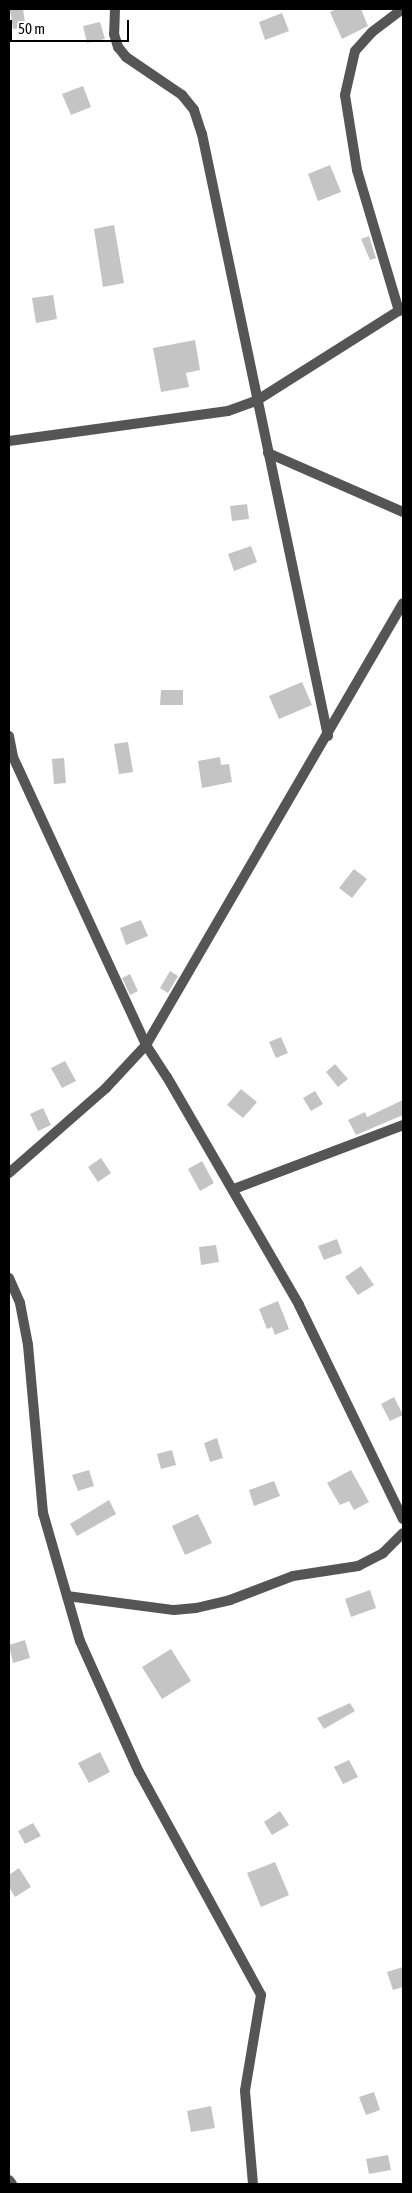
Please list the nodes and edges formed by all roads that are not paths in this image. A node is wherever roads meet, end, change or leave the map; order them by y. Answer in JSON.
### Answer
{"nodes":[{"id":1,"x":115,"y":9,"type":"edge"},
{"id":2,"x":403,"y":9,"type":"edge"},
{"id":3,"x":401,"y":310,"type":"edge"},
{"id":4,"x":256,"y":401,"type":"junction"},
{"id":5,"x":9,"y":441,"type":"edge"},
{"id":6,"x":268,"y":453,"type":"junction"},
{"id":7,"x":403,"y":512,"type":"edge"},
{"id":8,"x":403,"y":603,"type":"edge"},
{"id":9,"x":9,"y":736,"type":"edge"},
{"id":10,"x":328,"y":736,"type":"junction"},
{"id":11,"x":146,"y":1046,"type":"junction"},
{"id":12,"x":403,"y":1125,"type":"edge"},
{"id":13,"x":9,"y":1173,"type":"edge"},
{"id":14,"x":234,"y":1190,"type":"junction"},
{"id":15,"x":9,"y":1278,"type":"edge"},
{"id":16,"x":403,"y":1519,"type":"edge"},
{"id":17,"x":403,"y":1533,"type":"edge"},
{"id":18,"x":66,"y":1596,"type":"junction"},
{"id":19,"x":9,"y":2180,"type":"edge"},
{"id":20,"x":12,"y":2184,"type":"edge"},
{"id":21,"x":253,"y":2184,"type":"edge"}],
"edges":[{"from":1,"to":4,"type":"street"},
{"from":2,"to":3,"type":"street"},
{"from":3,"to":4,"type":"street"},
{"from":4,"to":5,"type":"street"},
{"from":4,"to":6,"type":"street"},
{"from":6,"to":7,"type":"street"},
{"from":6,"to":10,"type":"street"},
{"from":8,"to":10,"type":"street"},
{"from":9,"to":11,"type":"street"},
{"from":10,"to":11,"type":"street"},
{"from":11,"to":13,"type":"street"},
{"from":11,"to":14,"type":"street"},
{"from":12,"to":14,"type":"street"},
{"from":14,"to":16,"type":"street"},
{"from":15,"to":18,"type":"street"},
{"from":17,"to":18,"type":"street"},
{"from":18,"to":21,"type":"street"},
{"from":19,"to":20,"type":"street"}]}
